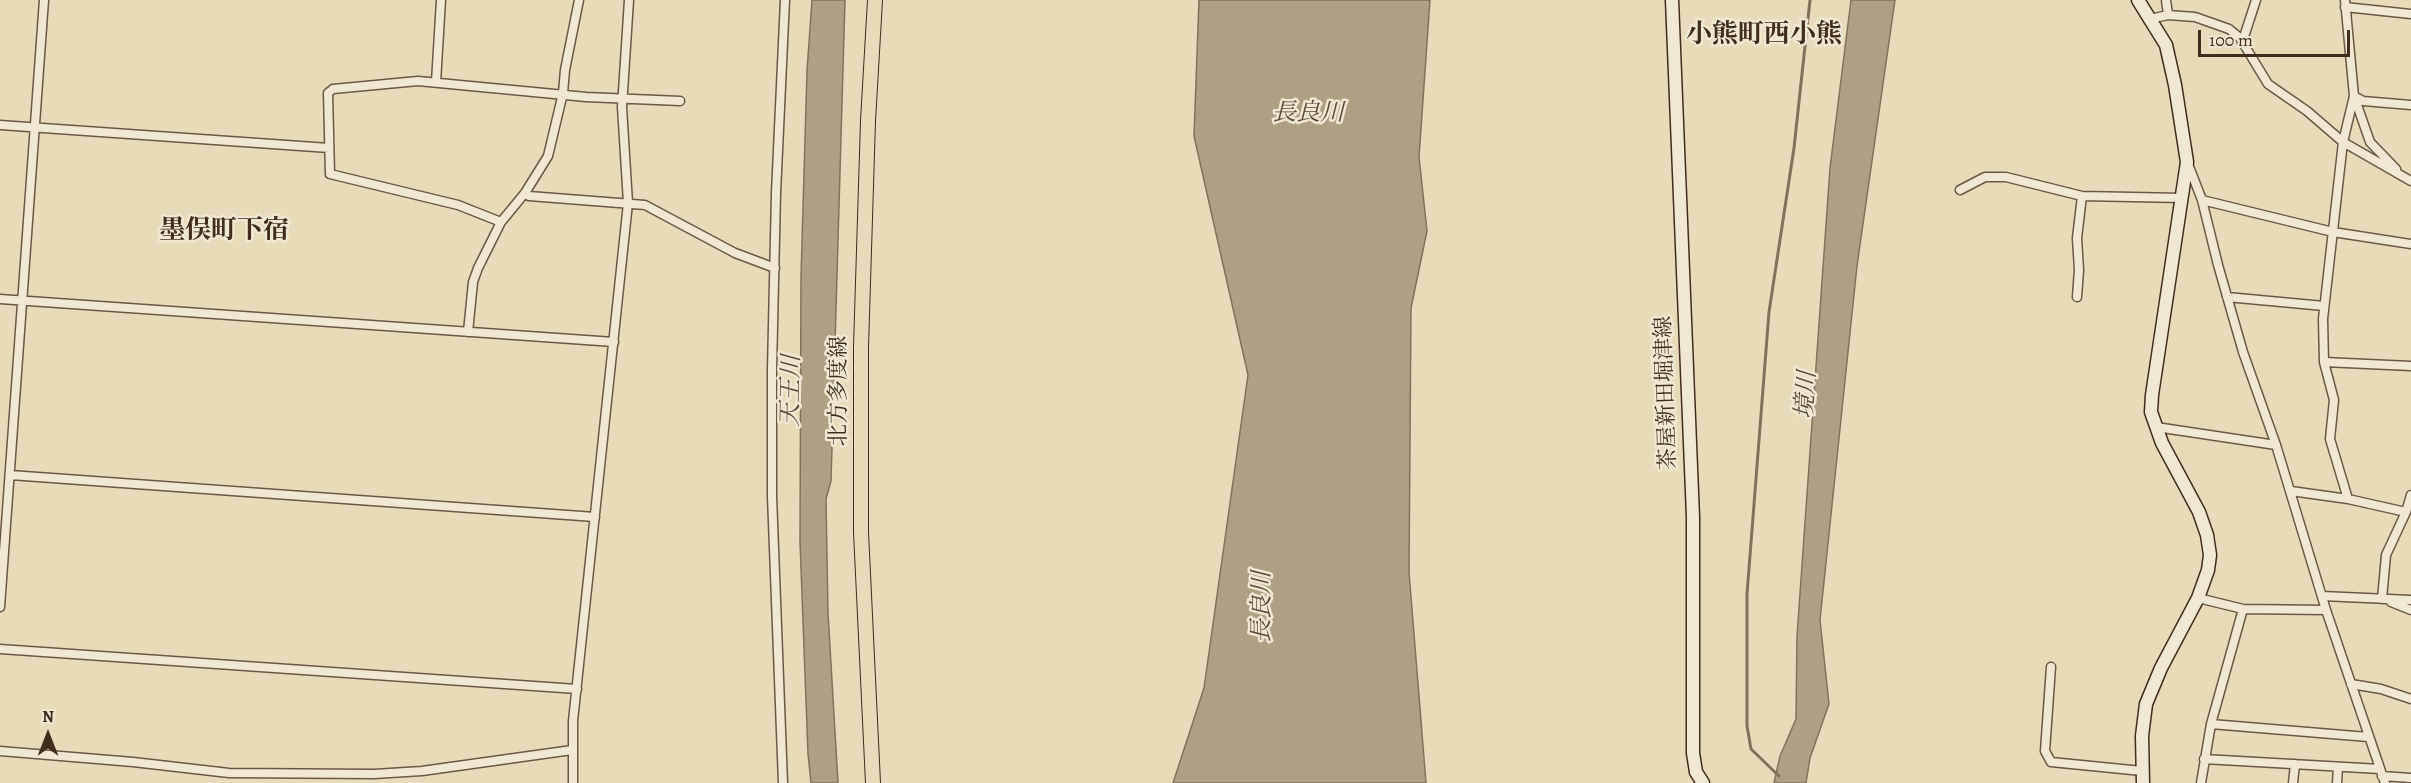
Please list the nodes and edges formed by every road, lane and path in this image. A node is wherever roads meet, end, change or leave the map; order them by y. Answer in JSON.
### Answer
{"nodes":[{"id":1,"x":44,"y":0,"type":"edge"},
{"id":2,"x":441,"y":0,"type":"edge"},
{"id":3,"x":579,"y":0,"type":"edge"},
{"id":4,"x":629,"y":0,"type":"edge"},
{"id":5,"x":785,"y":0,"type":"edge"},
{"id":6,"x":875,"y":0,"type":"edge"},
{"id":7,"x":1672,"y":0,"type":"edge"},
{"id":8,"x":2138,"y":0,"type":"edge"},
{"id":9,"x":2166,"y":0,"type":"edge"},
{"id":10,"x":2256,"y":0,"type":"edge"},
{"id":11,"x":2345,"y":3,"type":"edge"},
{"id":12,"x":2411,"y":14,"type":"edge"},
{"id":13,"x":2168,"y":15,"type":"junction"},
{"id":14,"x":2150,"y":19,"type":"junction"},
{"id":15,"x":2242,"y":43,"type":"junction"},
{"id":16,"x":436,"y":82,"type":"junction"},
{"id":17,"x":563,"y":93,"type":"junction"},
{"id":18,"x":2354,"y":96,"type":"junction"},
{"id":19,"x":622,"y":98,"type":"junction"},
{"id":20,"x":680,"y":101,"type":"dead end"},
{"id":21,"x":2411,"y":105,"type":"edge"},
{"id":22,"x":0,"y":125,"type":"edge"},
{"id":23,"x":36,"y":128,"type":"junction"},
{"id":24,"x":2343,"y":142,"type":"junction"},
{"id":25,"x":329,"y":148,"type":"junction"},
{"id":26,"x":2187,"y":162,"type":"junction"},
{"id":27,"x":2409,"y":180,"type":"edge"},
{"id":28,"x":1960,"y":190,"type":"dead end"},
{"id":29,"x":525,"y":193,"type":"junction"},
{"id":30,"x":2082,"y":196,"type":"junction"},
{"id":31,"x":2182,"y":198,"type":"junction"},
{"id":32,"x":2202,"y":200,"type":"junction"},
{"id":33,"x":628,"y":203,"type":"junction"},
{"id":34,"x":501,"y":222,"type":"junction"},
{"id":35,"x":2333,"y":231,"type":"junction"},
{"id":36,"x":2411,"y":244,"type":"edge"},
{"id":37,"x":776,"y":268,"type":"junction"},
{"id":38,"x":2077,"y":297,"type":"dead end"},
{"id":39,"x":2227,"y":297,"type":"junction"},
{"id":40,"x":0,"y":299,"type":"edge"},
{"id":41,"x":22,"y":300,"type":"junction"},
{"id":42,"x":2324,"y":306,"type":"junction"},
{"id":43,"x":468,"y":333,"type":"junction"},
{"id":44,"x":614,"y":342,"type":"junction"},
{"id":45,"x":2324,"y":362,"type":"junction"},
{"id":46,"x":2411,"y":366,"type":"edge"},
{"id":47,"x":2156,"y":427,"type":"junction"},
{"id":48,"x":2276,"y":445,"type":"junction"},
{"id":49,"x":10,"y":475,"type":"junction"},
{"id":50,"x":2290,"y":492,"type":"junction"},
{"id":51,"x":2411,"y":495,"type":"edge"},
{"id":52,"x":2348,"y":499,"type":"junction"},
{"id":53,"x":2406,"y":512,"type":"junction"},
{"id":54,"x":595,"y":517,"type":"junction"},
{"id":55,"x":2322,"y":596,"type":"junction"},
{"id":56,"x":2198,"y":598,"type":"junction"},
{"id":57,"x":2382,"y":599,"type":"junction"},
{"id":58,"x":2411,"y":600,"type":"edge"},
{"id":59,"x":0,"y":607,"type":"edge"},
{"id":60,"x":2243,"y":609,"type":"junction"},
{"id":61,"x":2326,"y":610,"type":"junction"},
{"id":62,"x":2411,"y":610,"type":"edge"},
{"id":63,"x":0,"y":649,"type":"edge"},
{"id":64,"x":2051,"y":667,"type":"dead end"},
{"id":65,"x":2351,"y":684,"type":"junction"},
{"id":66,"x":577,"y":689,"type":"junction"},
{"id":67,"x":2411,"y":699,"type":"edge"},
{"id":68,"x":2211,"y":724,"type":"junction"},
{"id":69,"x":2368,"y":736,"type":"junction"},
{"id":70,"x":572,"y":750,"type":"junction"},
{"id":71,"x":0,"y":752,"type":"edge"},
{"id":72,"x":2204,"y":759,"type":"junction"},
{"id":73,"x":2295,"y":764,"type":"junction"},
{"id":74,"x":2338,"y":766,"type":"junction"},
{"id":75,"x":2383,"y":776,"type":"edge"},
{"id":76,"x":2143,"y":777,"type":"edge"},
{"id":77,"x":2411,"y":778,"type":"edge"},
{"id":78,"x":573,"y":783,"type":"edge"},
{"id":79,"x":783,"y":783,"type":"edge"},
{"id":80,"x":873,"y":783,"type":"edge"},
{"id":81,"x":1703,"y":783,"type":"edge"},
{"id":82,"x":2201,"y":783,"type":"edge"},
{"id":83,"x":2293,"y":783,"type":"edge"},
{"id":84,"x":2337,"y":783,"type":"edge"}],
"edges":[{"from":1,"to":23,"type":"street"},
{"from":2,"to":16,"type":"street"},
{"from":3,"to":17,"type":"street"},
{"from":4,"to":19,"type":"street"},
{"from":5,"to":37,"type":"street"},
{"from":6,"to":80,"type":"main road","name":"北方多度線"},
{"from":7,"to":81,"type":"street","name":"茶屋新田堀津線"},
{"from":8,"to":14,"type":"street"},
{"from":9,"to":13,"type":"street"},
{"from":10,"to":15,"type":"street"},
{"from":11,"to":12,"type":"street"},
{"from":11,"to":18,"type":"street"},
{"from":13,"to":14,"type":"street"},
{"from":13,"to":15,"type":"street"},
{"from":14,"to":26,"type":"street"},
{"from":15,"to":24,"type":"street"},
{"from":16,"to":17,"type":"street"},
{"from":16,"to":25,"type":"street"},
{"from":17,"to":19,"type":"street"},
{"from":17,"to":29,"type":"street"},
{"from":18,"to":21,"type":"street"},
{"from":18,"to":24,"type":"street"},
{"from":18,"to":27,"type":"street"},
{"from":19,"to":20,"type":"street"},
{"from":19,"to":33,"type":"street"},
{"from":22,"to":23,"type":"street"},
{"from":23,"to":25,"type":"street"},
{"from":23,"to":41,"type":"street"},
{"from":24,"to":27,"type":"street"},
{"from":24,"to":35,"type":"street"},
{"from":25,"to":34,"type":"street"},
{"from":26,"to":31,"type":"street"},
{"from":26,"to":32,"type":"street"},
{"from":28,"to":30,"type":"street"},
{"from":29,"to":33,"type":"street"},
{"from":29,"to":34,"type":"street"},
{"from":30,"to":31,"type":"street"},
{"from":30,"to":38,"type":"street"},
{"from":31,"to":47,"type":"street"},
{"from":32,"to":35,"type":"street"},
{"from":32,"to":39,"type":"street"},
{"from":33,"to":37,"type":"street"},
{"from":33,"to":44,"type":"street"},
{"from":34,"to":43,"type":"street"},
{"from":35,"to":36,"type":"street"},
{"from":35,"to":42,"type":"street"},
{"from":37,"to":79,"type":"street"},
{"from":39,"to":42,"type":"street"},
{"from":39,"to":48,"type":"street"},
{"from":40,"to":41,"type":"street"},
{"from":41,"to":43,"type":"street"},
{"from":41,"to":49,"type":"street"},
{"from":42,"to":45,"type":"street"},
{"from":43,"to":44,"type":"street"},
{"from":44,"to":54,"type":"street"},
{"from":45,"to":46,"type":"street"},
{"from":45,"to":52,"type":"street"},
{"from":47,"to":48,"type":"street"},
{"from":47,"to":56,"type":"street"},
{"from":48,"to":50,"type":"street"},
{"from":49,"to":54,"type":"street"},
{"from":49,"to":59,"type":"street"},
{"from":50,"to":52,"type":"street"},
{"from":50,"to":55,"type":"street"},
{"from":51,"to":53,"type":"street"},
{"from":52,"to":53,"type":"street"},
{"from":53,"to":57,"type":"street"},
{"from":54,"to":66,"type":"street"},
{"from":55,"to":57,"type":"street"},
{"from":55,"to":61,"type":"street"},
{"from":56,"to":60,"type":"street"},
{"from":56,"to":76,"type":"street"},
{"from":57,"to":58,"type":"street"},
{"from":57,"to":62,"type":"street"},
{"from":60,"to":61,"type":"street"},
{"from":60,"to":68,"type":"street"},
{"from":61,"to":65,"type":"street"},
{"from":63,"to":66,"type":"street"},
{"from":64,"to":76,"type":"street"},
{"from":65,"to":67,"type":"street"},
{"from":65,"to":69,"type":"street"},
{"from":66,"to":70,"type":"street"},
{"from":68,"to":69,"type":"street"},
{"from":68,"to":72,"type":"street"},
{"from":69,"to":75,"type":"street"},
{"from":70,"to":71,"type":"street"},
{"from":70,"to":78,"type":"street"},
{"from":72,"to":73,"type":"street"},
{"from":72,"to":82,"type":"street"},
{"from":73,"to":74,"type":"street"},
{"from":73,"to":83,"type":"street"},
{"from":74,"to":75,"type":"street"},
{"from":74,"to":84,"type":"street"},
{"from":75,"to":77,"type":"street"}]}
